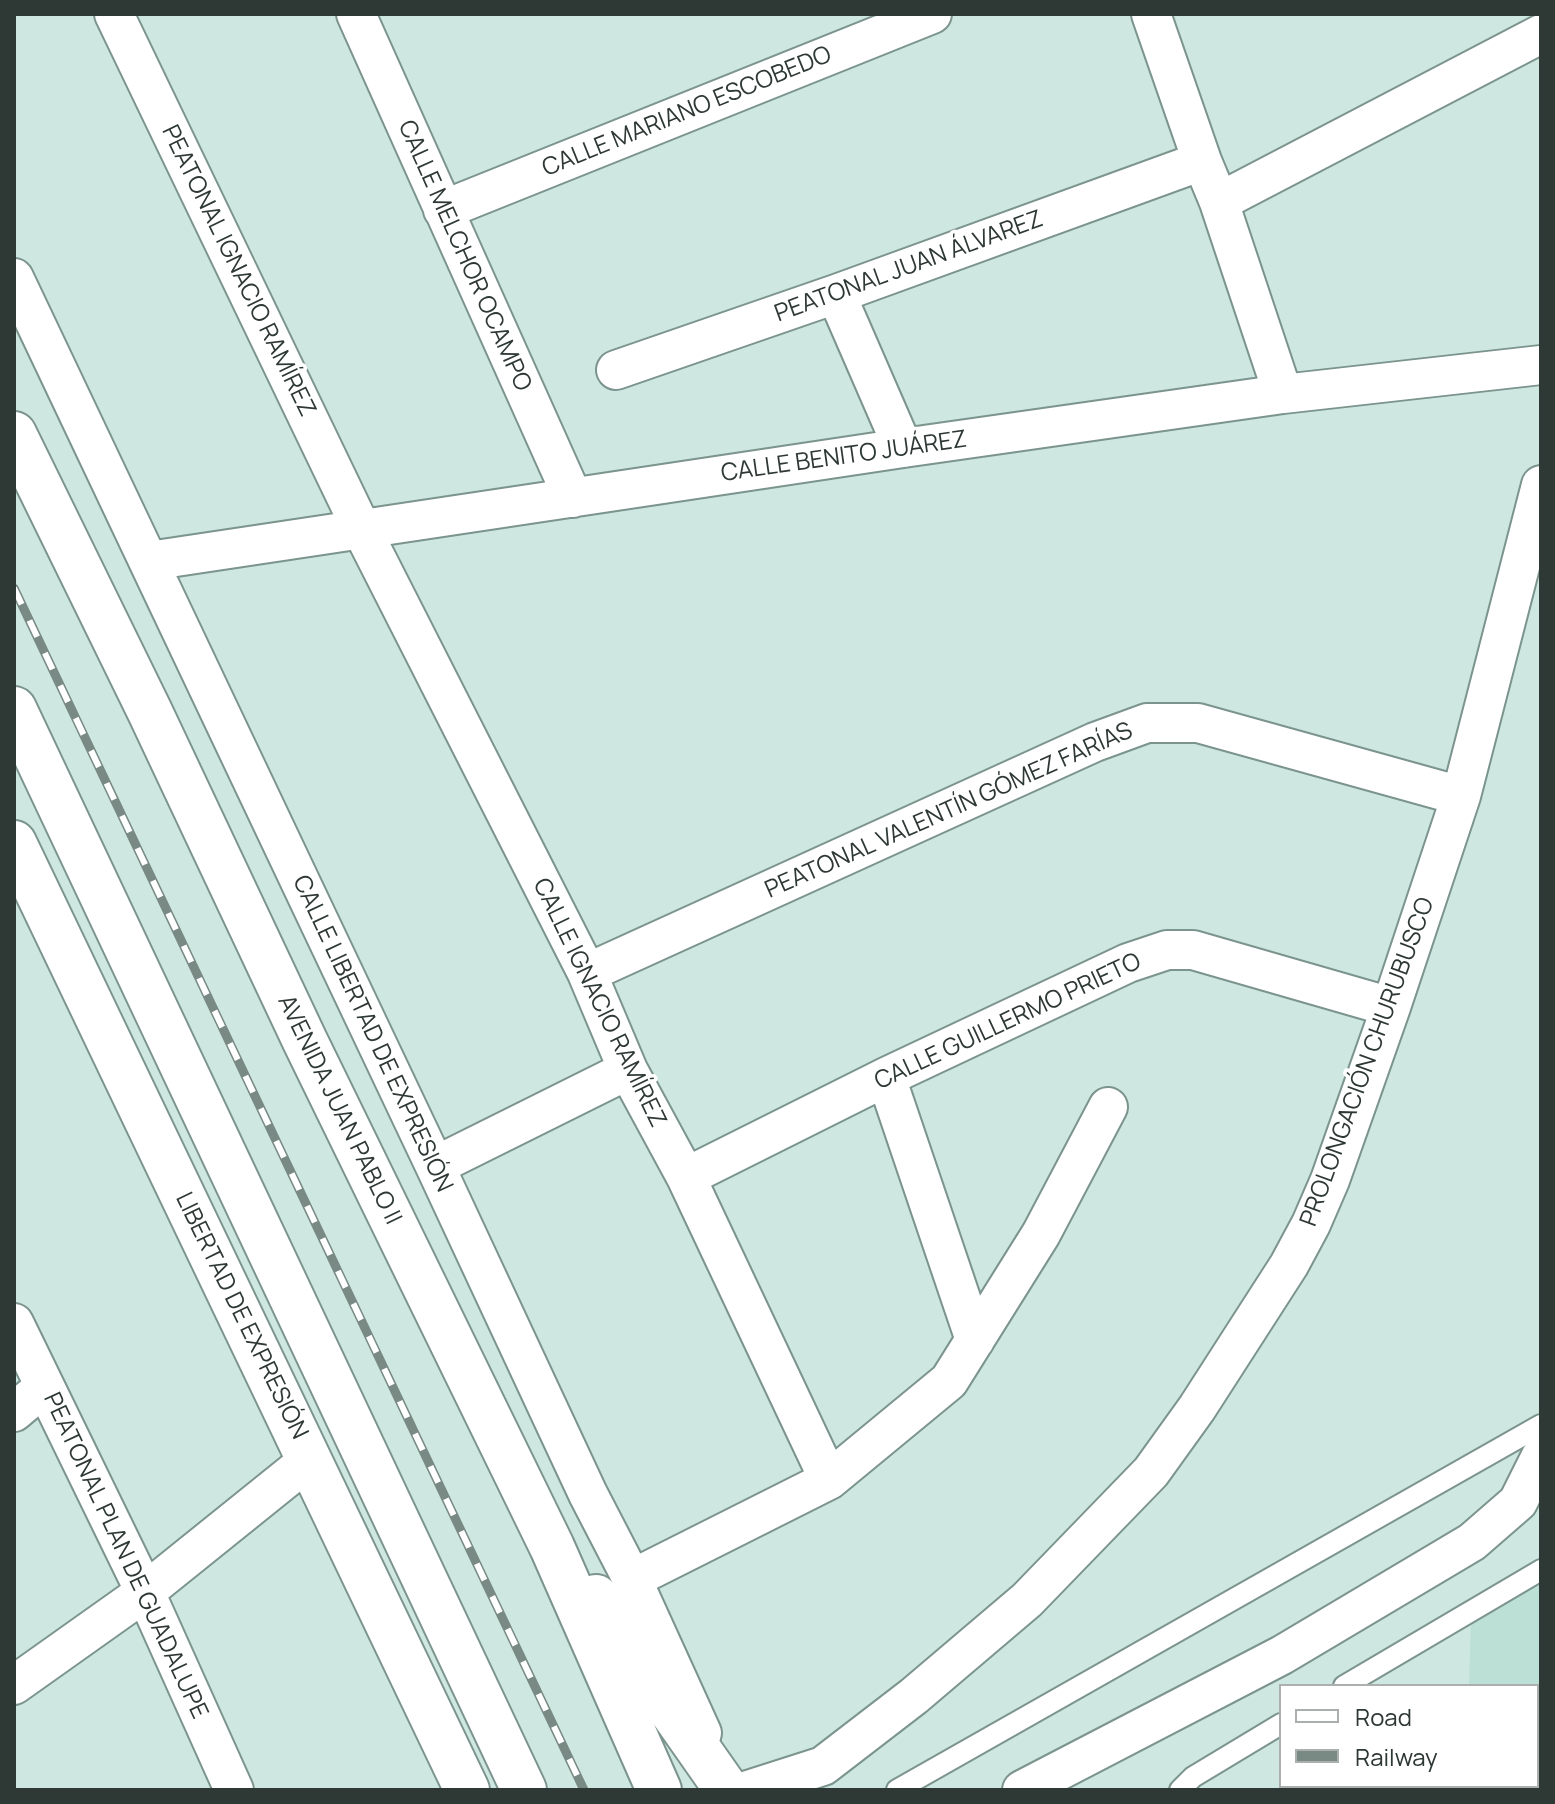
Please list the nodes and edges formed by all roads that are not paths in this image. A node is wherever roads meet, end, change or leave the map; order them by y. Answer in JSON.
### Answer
{"nodes":[{"id":1,"x":114,"y":14,"type":"edge"},
{"id":2,"x":356,"y":14,"type":"edge"},
{"id":3,"x":931,"y":14,"type":"edge"},
{"id":4,"x":1151,"y":14,"type":"edge"},
{"id":5,"x":1541,"y":34,"type":"edge"},
{"id":6,"x":1202,"y":161,"type":"junction"},
{"id":7,"x":1219,"y":202,"type":"junction"},
{"id":8,"x":443,"y":210,"type":"junction"},
{"id":9,"x":14,"y":278,"type":"edge"},
{"id":10,"x":836,"y":294,"type":"junction"},
{"id":11,"x":1541,"y":365,"type":"edge"},
{"id":12,"x":616,"y":370,"type":"dead end"},
{"id":13,"x":1283,"y":394,"type":"junction"},
{"id":14,"x":14,"y":434,"type":"edge"},
{"id":15,"x":903,"y":448,"type":"junction"},
{"id":16,"x":1541,"y":485,"type":"edge"},
{"id":17,"x":573,"y":498,"type":"junction"},
{"id":18,"x":361,"y":528,"type":"junction"},
{"id":19,"x":149,"y":561,"type":"junction"},
{"id":20,"x":14,"y":709,"type":"edge"},
{"id":21,"x":1461,"y":796,"type":"junction"},
{"id":22,"x":14,"y":843,"type":"edge"},
{"id":23,"x":587,"y":973,"type":"junction"},
{"id":24,"x":1391,"y":1007,"type":"junction"},
{"id":25,"x":628,"y":1070,"type":"junction"},
{"id":26,"x":886,"y":1077,"type":"junction"},
{"id":27,"x":1108,"y":1107,"type":"dead end"},
{"id":28,"x":435,"y":1166,"type":"junction"},
{"id":29,"x":686,"y":1177,"type":"junction"},
{"id":30,"x":14,"y":1323,"type":"edge"},
{"id":31,"x":975,"y":1340,"type":"junction"},
{"id":32,"x":44,"y":1387,"type":"junction"},
{"id":33,"x":14,"y":1412,"type":"edge"},
{"id":34,"x":1541,"y":1425,"type":"edge"},
{"id":35,"x":1541,"y":1456,"type":"edge"},
{"id":36,"x":309,"y":1460,"type":"junction"},
{"id":37,"x":829,"y":1480,"type":"junction"},
{"id":38,"x":552,"y":1547,"type":"junction"},
{"id":39,"x":1541,"y":1570,"type":"edge"},
{"id":40,"x":632,"y":1579,"type":"junction"},
{"id":41,"x":145,"y":1592,"type":"junction"},
{"id":42,"x":1347,"y":1684,"type":"edge"},
{"id":43,"x":14,"y":1685,"type":"edge"},
{"id":44,"x":490,"y":1722,"type":"junction"},
{"id":45,"x":1279,"y":1725,"type":"edge"},
{"id":46,"x":234,"y":1790,"type":"edge"},
{"id":47,"x":467,"y":1790,"type":"edge"},
{"id":48,"x":505,"y":1790,"type":"edge"},
{"id":49,"x":524,"y":1790,"type":"edge"},
{"id":50,"x":659,"y":1790,"type":"edge"},
{"id":51,"x":728,"y":1790,"type":"edge"},
{"id":52,"x":748,"y":1790,"type":"edge"},
{"id":53,"x":897,"y":1790,"type":"edge"},
{"id":54,"x":1022,"y":1790,"type":"edge"},
{"id":55,"x":1180,"y":1790,"type":"edge"}],
"edges":[{"from":1,"to":18,"type":"street","name":"PEATONAL IGNACIO RAMÍREZ"},
{"from":2,"to":8,"type":"street","name":"CALLE MELCHOR OCAMPO"},
{"from":3,"to":8,"type":"street","name":"CALLE MARIANO ESCOBEDO"},
{"from":4,"to":6,"type":"street"},
{"from":5,"to":7,"type":"street"},
{"from":6,"to":7,"type":"street"},
{"from":6,"to":10,"type":"street","name":"PEATONAL JUAN ÁLVAREZ"},
{"from":7,"to":13,"type":"street"},
{"from":8,"to":17,"type":"street","name":"CALLE MELCHOR OCAMPO"},
{"from":9,"to":19,"type":"street","name":"CALLE LIBERTAD DE EXPRESIÓN"},
{"from":10,"to":12,"type":"street","name":"PEATONAL JUAN ÁLVAREZ"},
{"from":10,"to":15,"type":"street"},
{"from":11,"to":13,"type":"street","name":"CALLE BENITO JUÁREZ"},
{"from":13,"to":15,"type":"street","name":"CALLE BENITO JUÁREZ"},
{"from":14,"to":38,"type":"main road","name":"AVENIDA JUAN PABLO II"},
{"from":15,"to":17,"type":"street","name":"CALLE BENITO JUÁREZ"},
{"from":16,"to":21,"type":"street","name":"PROLONGACIÓN CHURUBUSCO"},
{"from":17,"to":18,"type":"street","name":"CALLE BENITO JUÁREZ"},
{"from":18,"to":19,"type":"street","name":"CALLE BENITO JUÁREZ"},
{"from":18,"to":23,"type":"street","name":"CALLE IGNACIO RAMÍREZ"},
{"from":19,"to":28,"type":"street","name":"CALLE LIBERTAD DE EXPRESIÓN"},
{"from":20,"to":44,"type":"main road"},
{"from":21,"to":23,"type":"street","name":"PEATONAL VALENTÍN GÓMEZ FARÍAS"},
{"from":21,"to":24,"type":"street","name":"PROLONGACIÓN CHURUBUSCO"},
{"from":22,"to":36,"type":"main road","name":"LIBERTAD DE EXPRESIÓN"},
{"from":23,"to":25,"type":"street","name":"CALLE IGNACIO RAMÍREZ"},
{"from":24,"to":26,"type":"street","name":"CALLE GUILLERMO PRIETO"},
{"from":24,"to":52,"type":"street","name":"PROLONGACIÓN CHURUBUSCO"},
{"from":25,"to":28,"type":"street"},
{"from":25,"to":29,"type":"street","name":"CALLE IGNACIO RAMÍREZ"},
{"from":26,"to":29,"type":"street","name":"CALLE GUILLERMO PRIETO"},
{"from":26,"to":31,"type":"street"},
{"from":27,"to":31,"type":"street"},
{"from":28,"to":40,"type":"street","name":"CALLE LIBERTAD DE EXPRESIÓN"},
{"from":29,"to":37,"type":"street","name":"CALLE IGNACIO RAMÍREZ"},
{"from":30,"to":32,"type":"street","name":"PEATONAL PLAN DE GUADALUPE"},
{"from":31,"to":37,"type":"street"},
{"from":32,"to":33,"type":"street"},
{"from":32,"to":41,"type":"street","name":"PEATONAL PLAN DE GUADALUPE"},
{"from":34,"to":53,"type":"lane"},
{"from":35,"to":54,"type":"street"},
{"from":36,"to":41,"type":"street"},
{"from":36,"to":47,"type":"main road","name":"LIBERTAD DE EXPRESIÓN"},
{"from":37,"to":40,"type":"street"},
{"from":38,"to":50,"type":"main road","name":"AVENIDA JUAN PABLO II"},
{"from":38,"to":51,"type":"main road"},
{"from":39,"to":42,"type":"lane"},
{"from":40,"to":51,"type":"street","name":"CALLE LIBERTAD DE EXPRESIÓN"},
{"from":41,"to":43,"type":"street"},
{"from":41,"to":46,"type":"street","name":"PEATONAL PLAN DE GUADALUPE"},
{"from":44,"to":48,"type":"main road"},
{"from":44,"to":49,"type":"main road"},
{"from":45,"to":55,"type":"lane"}]}
